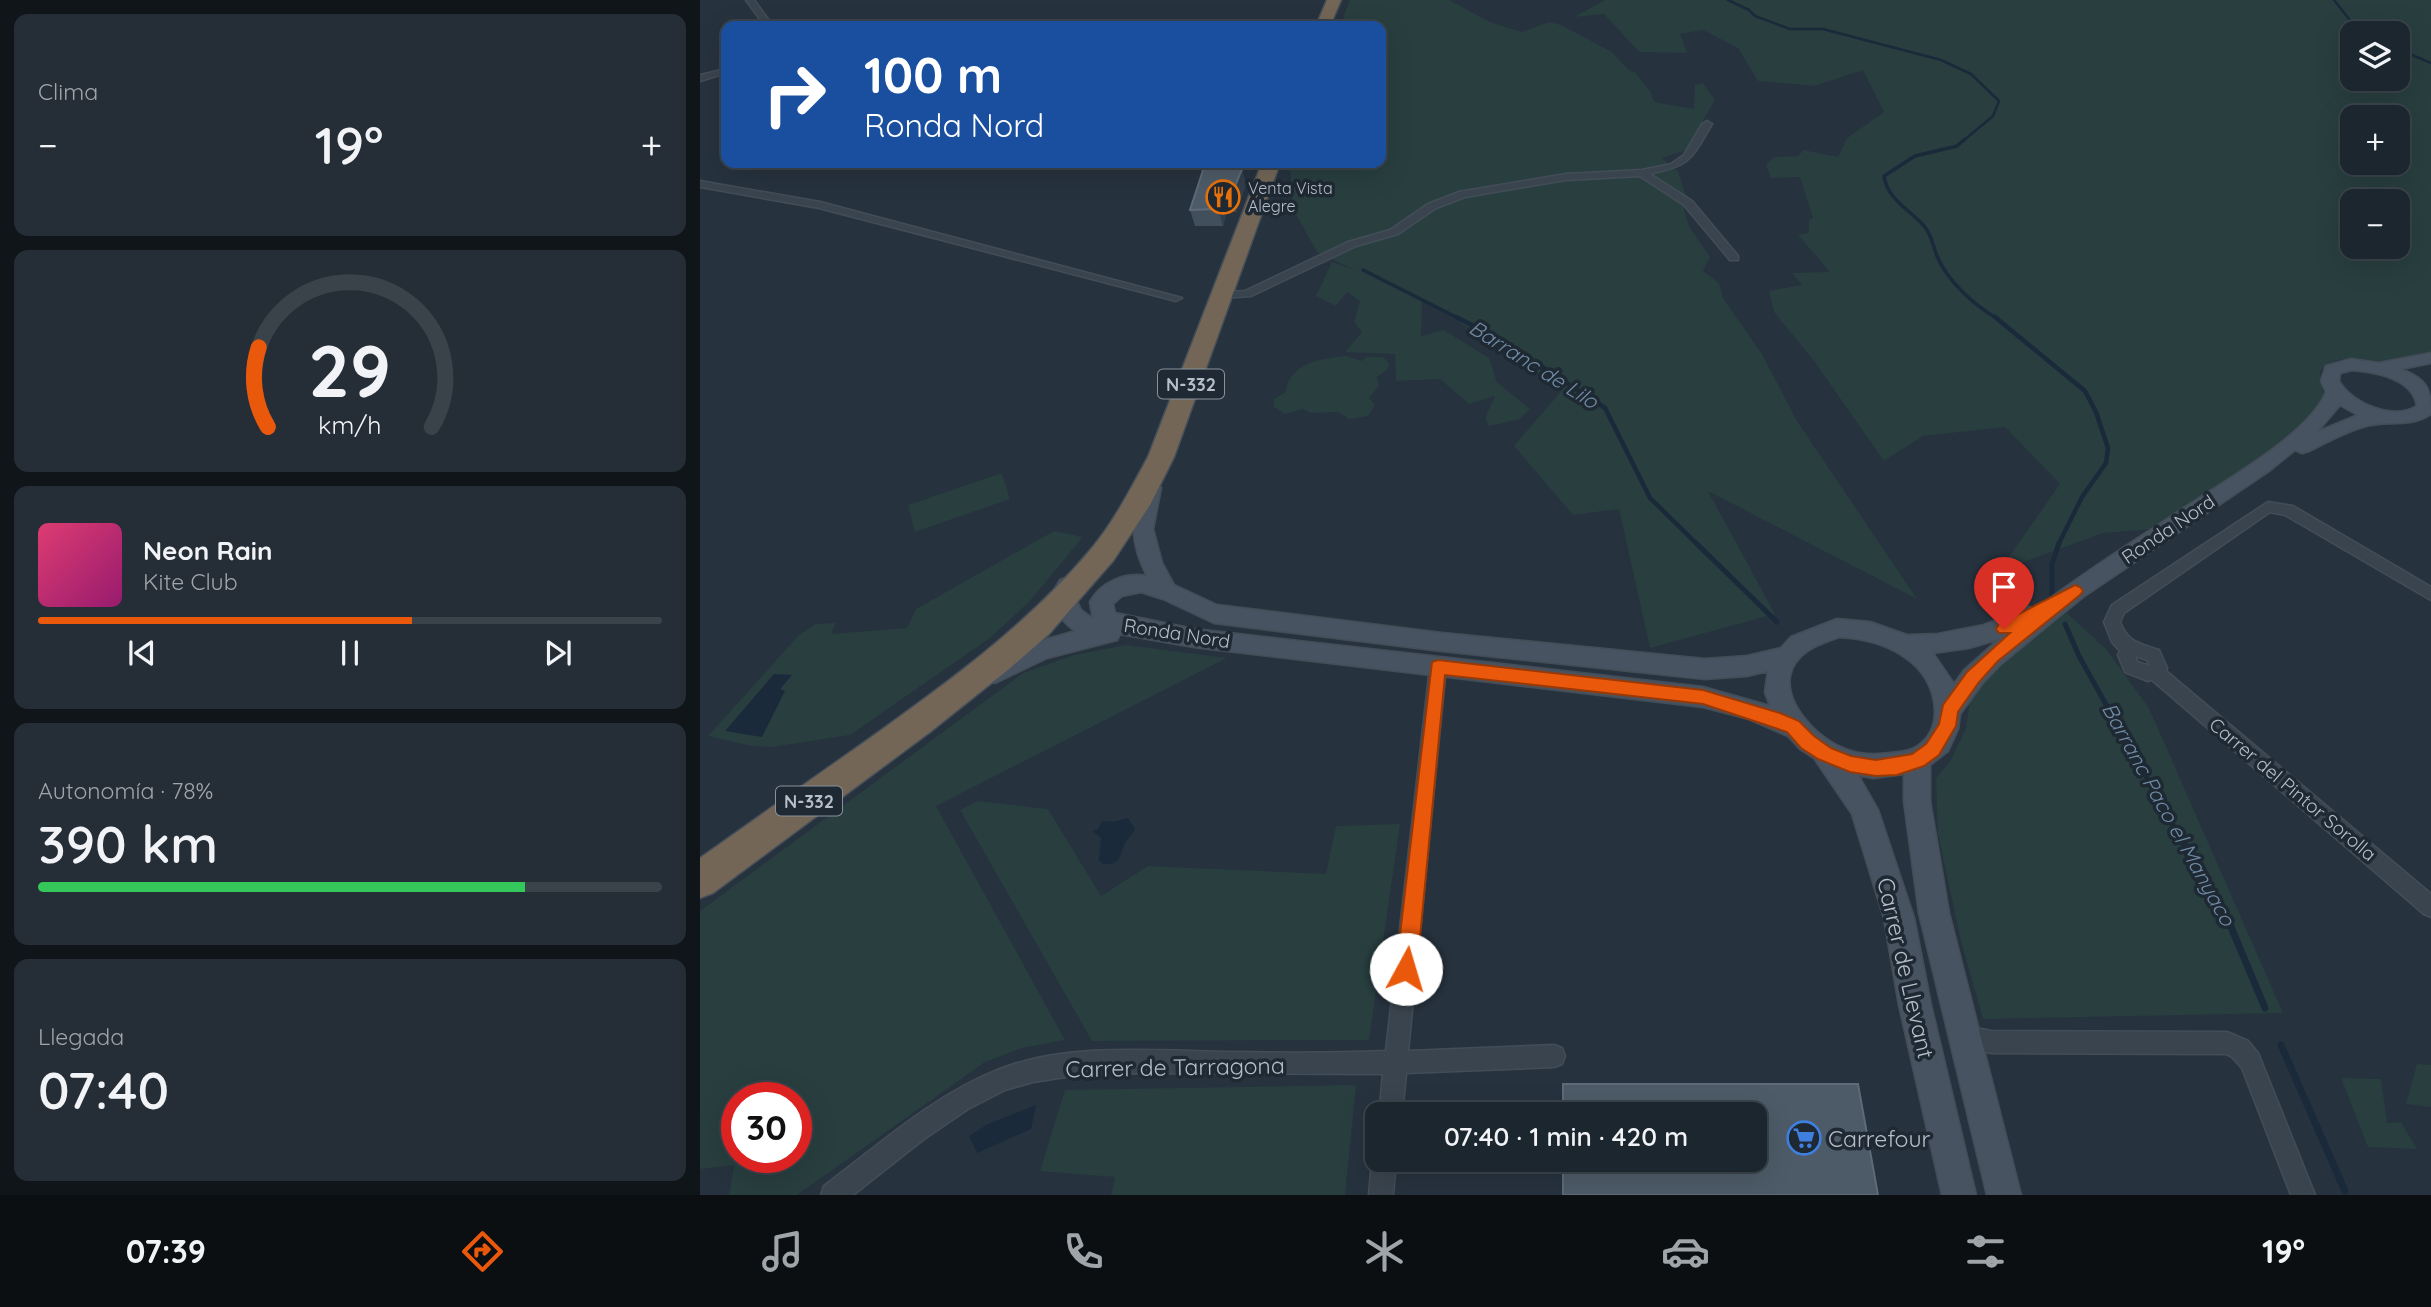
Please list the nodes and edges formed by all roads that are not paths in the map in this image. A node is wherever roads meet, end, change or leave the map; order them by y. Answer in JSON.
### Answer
{"nodes":[{"id":1,"x":750,"y":0,"type":"edge"},
{"id":2,"x":1334,"y":0,"type":"edge"},
{"id":3,"x":765,"y":21,"type":"edge"},
{"id":4,"x":1324,"y":21,"type":"edge"},
{"id":5,"x":721,"y":72,"type":"edge"},
{"id":6,"x":700,"y":78,"type":"edge"},
{"id":7,"x":1707,"y":124,"type":"dead end"},
{"id":8,"x":1269,"y":168,"type":"edge"},
{"id":9,"x":1642,"y":173,"type":"junction"},
{"id":10,"x":700,"y":184,"type":"edge"},
{"id":11,"x":1734,"y":258,"type":"dead end"},
{"id":12,"x":1177,"y":298,"type":"dead end"},
{"id":13,"x":1219,"y":302,"type":"junction"},
{"id":14,"x":2431,"y":358,"type":"edge"},
{"id":15,"x":2379,"y":368,"type":"junction"},
{"id":16,"x":2427,"y":387,"type":"edge"},
{"id":17,"x":2335,"y":392,"type":"junction"},
{"id":18,"x":2427,"y":416,"type":"edge"},
{"id":19,"x":2386,"y":417,"type":"junction"},
{"id":20,"x":1161,"y":457,"type":"junction"},
{"id":21,"x":2262,"y":466,"type":"junction"},
{"id":22,"x":1083,"y":558,"type":"junction"},
{"id":23,"x":1122,"y":584,"type":"junction"},
{"id":24,"x":1166,"y":589,"type":"junction"},
{"id":25,"x":2075,"y":591,"type":"junction"},
{"id":26,"x":2431,"y":594,"type":"edge"},
{"id":27,"x":1063,"y":600,"type":"junction"},
{"id":28,"x":1022,"y":621,"type":"junction"},
{"id":29,"x":1155,"y":630,"type":"junction"},
{"id":30,"x":1106,"y":633,"type":"junction"},
{"id":31,"x":1905,"y":644,"type":"junction"},
{"id":32,"x":1784,"y":657,"type":"junction"},
{"id":33,"x":1438,"y":667,"type":"junction"},
{"id":34,"x":1949,"y":710,"type":"junction"},
{"id":35,"x":918,"y":722,"type":"junction"},
{"id":36,"x":1793,"y":727,"type":"junction"},
{"id":37,"x":1824,"y":753,"type":"junction"},
{"id":38,"x":1917,"y":760,"type":"junction"},
{"id":39,"x":700,"y":863,"type":"edge"},
{"id":40,"x":700,"y":880,"type":"edge"},
{"id":41,"x":2431,"y":907,"type":"edge"},
{"id":42,"x":1965,"y":1037,"type":"junction"},
{"id":43,"x":1554,"y":1056,"type":"dead end"},
{"id":44,"x":1395,"y":1063,"type":"junction"},
{"id":45,"x":1391,"y":1102,"type":"edge"},
{"id":46,"x":1383,"y":1172,"type":"edge"},
{"id":47,"x":833,"y":1195,"type":"edge"},
{"id":48,"x":1381,"y":1195,"type":"edge"},
{"id":49,"x":1959,"y":1195,"type":"edge"},
{"id":50,"x":2004,"y":1195,"type":"edge"},
{"id":51,"x":2303,"y":1195,"type":"edge"}],
"edges":[{"from":1,"to":3,"type":"street"},
{"from":2,"to":4,"type":"highway"},
{"from":5,"to":6,"type":"street"},
{"from":7,"to":9,"type":"street"},
{"from":8,"to":13,"type":"highway","number":"N-332"},
{"from":9,"to":11,"type":"street"},
{"from":9,"to":13,"type":"street"},
{"from":10,"to":12,"type":"street"},
{"from":13,"to":20,"type":"highway","number":"N-332"},
{"from":13,"to":22,"type":"highway","number":"N-332"},
{"from":14,"to":15,"type":"main road"},
{"from":15,"to":16,"type":"main road"},
{"from":15,"to":17,"type":"main road","name":"Ronda Nord"},
{"from":16,"to":18,"type":"main road"},
{"from":17,"to":19,"type":"main road"},
{"from":17,"to":21,"type":"main road","name":"Ronda Nord"},
{"from":18,"to":19,"type":"main road","name":"Ronda Nord"},
{"from":19,"to":21,"type":"main road","name":"Ronda Nord"},
{"from":20,"to":24,"type":"main road"},
{"from":20,"to":27,"type":"highway","number":"N-332"},
{"from":21,"to":25,"type":"main road","name":"Ronda Nord"},
{"from":22,"to":27,"type":"main road"},
{"from":22,"to":28,"type":"highway","number":"N-332"},
{"from":23,"to":24,"type":"main road","name":"Ronda Nord"},
{"from":23,"to":27,"type":"main road"},
{"from":23,"to":29,"type":"main road","name":"Ronda Nord"},
{"from":24,"to":32,"type":"main road","name":"Ronda Nord"},
{"from":25,"to":31,"type":"main road","name":"Ronda Nord"},
{"from":25,"to":34,"type":"main road","name":"Ronda Nord"},
{"from":26,"to":41,"type":"street","name":"Carrer del Pintor Sorolla"},
{"from":27,"to":28,"type":"main road"},
{"from":27,"to":30,"type":"main road"},
{"from":27,"to":35,"type":"highway","number":"N-332"},
{"from":28,"to":39,"type":"highway","number":"N-332"},
{"from":29,"to":30,"type":"main road"},
{"from":29,"to":33,"type":"main road","name":"Ronda Nord"},
{"from":30,"to":35,"type":"main road"},
{"from":31,"to":32,"type":"main road","name":"Ronda Nord"},
{"from":31,"to":34,"type":"main road","name":"Ronda Nord"},
{"from":32,"to":36,"type":"main road","name":"Ronda Nord"},
{"from":33,"to":36,"type":"main road","name":"Ronda Nord"},
{"from":33,"to":44,"type":"street"},
{"from":34,"to":38,"type":"main road","name":"Ronda Nord"},
{"from":35,"to":40,"type":"highway","number":"N-332"},
{"from":36,"to":37,"type":"main road","name":"Ronda Nord"},
{"from":37,"to":38,"type":"main road","name":"Ronda Nord"},
{"from":37,"to":49,"type":"main road","name":"Carrer de Llevant"},
{"from":38,"to":42,"type":"main road","name":"Carrer de Llevant"},
{"from":42,"to":50,"type":"main road","name":"Carrer de Llevant"},
{"from":42,"to":51,"type":"street"},
{"from":43,"to":44,"type":"street","name":"Carrer de Tarragona"},
{"from":44,"to":45,"type":"street"},
{"from":44,"to":47,"type":"street","name":"Carrer de Tarragona"},
{"from":46,"to":48,"type":"street"}]}
